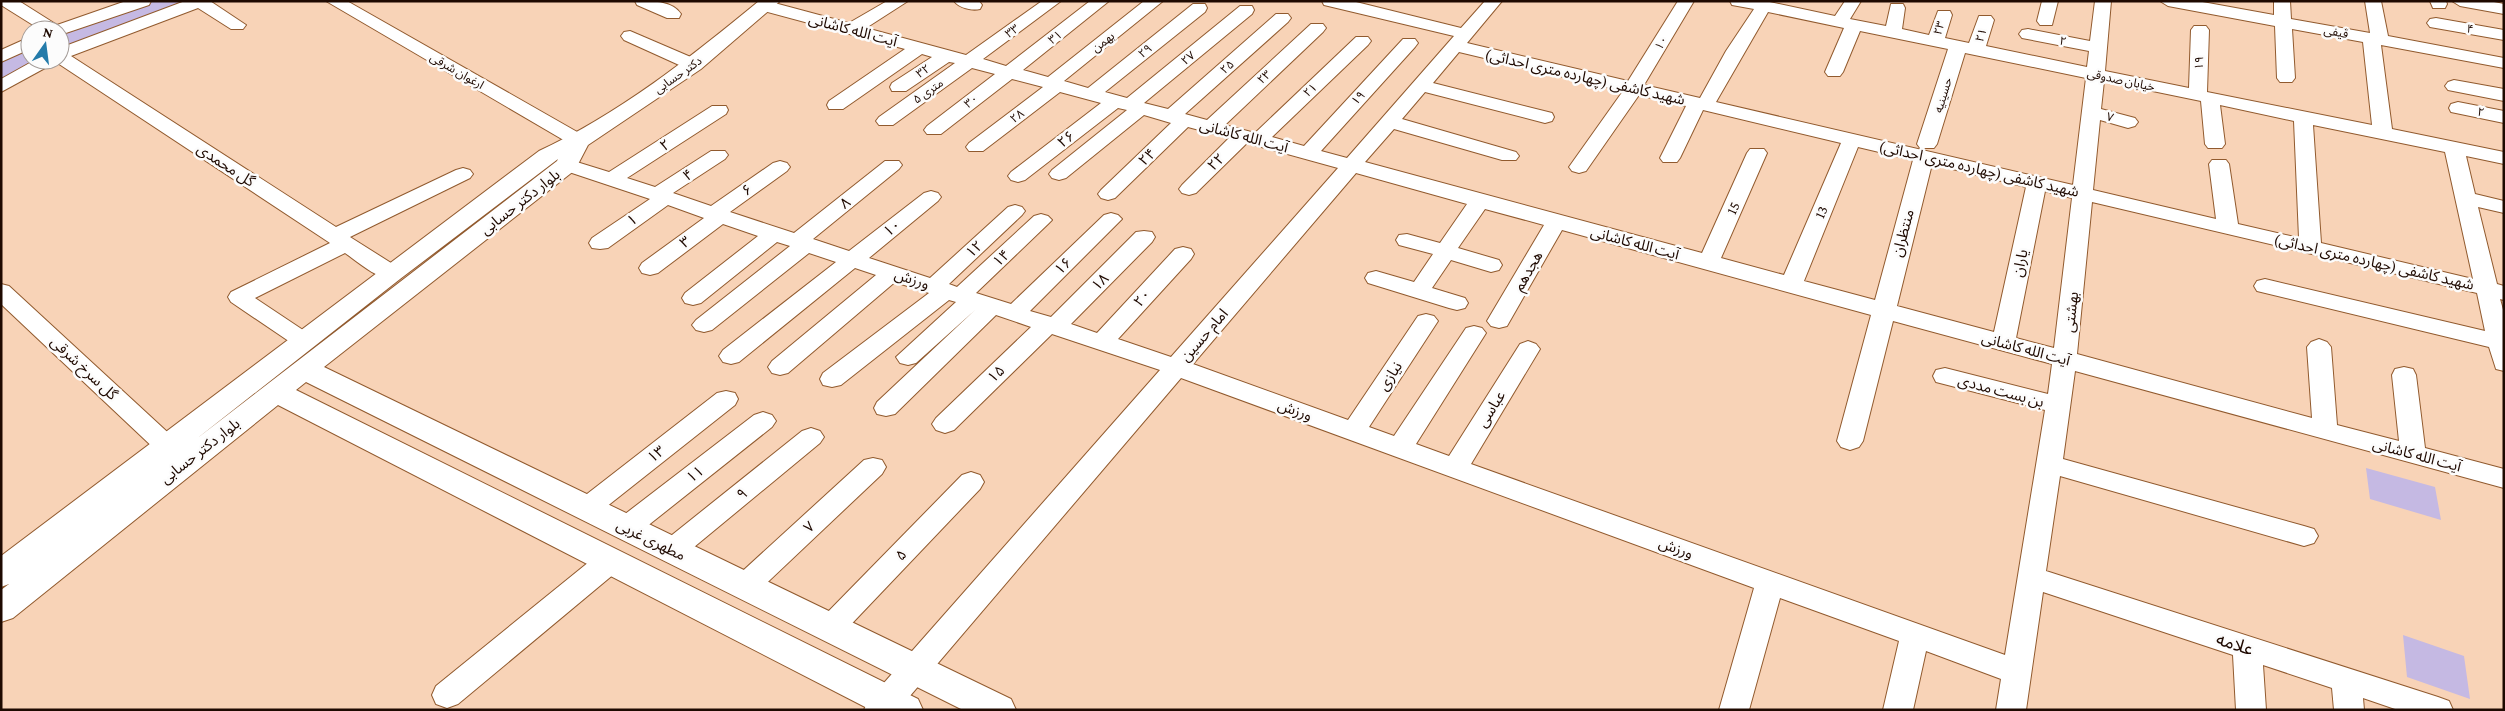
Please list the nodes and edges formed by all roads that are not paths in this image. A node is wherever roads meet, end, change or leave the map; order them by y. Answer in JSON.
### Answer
{"nodes":[{"id":1,"x":7,"y":1,"type":"edge"},
{"id":2,"x":143,"y":1,"type":"edge"},
{"id":3,"x":334,"y":1,"type":"edge"},
{"id":4,"x":644,"y":1,"type":"edge"},
{"id":5,"x":814,"y":1,"type":"edge"},
{"id":6,"x":900,"y":1,"type":"edge"},
{"id":7,"x":1053,"y":1,"type":"edge"},
{"id":8,"x":1101,"y":1,"type":"edge"},
{"id":9,"x":1155,"y":1,"type":"edge"},
{"id":10,"x":1330,"y":1,"type":"edge"},
{"id":11,"x":1494,"y":1,"type":"edge"},
{"id":12,"x":1686,"y":1,"type":"edge"},
{"id":13,"x":1738,"y":1,"type":"edge"},
{"id":14,"x":1853,"y":1,"type":"edge"},
{"id":15,"x":2050,"y":1,"type":"edge"},
{"id":16,"x":2103,"y":1,"type":"edge"},
{"id":17,"x":2168,"y":1,"type":"edge"},
{"id":18,"x":2282,"y":1,"type":"edge"},
{"id":19,"x":2373,"y":1,"type":"edge"},
{"id":20,"x":2460,"y":1,"type":"edge"},
{"id":21,"x":201,"y":2,"type":"edge"},
{"id":22,"x":769,"y":4,"type":"edge"},
{"id":23,"x":1775,"y":6,"type":"edge"},
{"id":24,"x":1946,"y":6,"type":"edge"},
{"id":25,"x":2221,"y":6,"type":"edge"},
{"id":26,"x":1199,"y":8,"type":"dead end"},
{"id":27,"x":1897,"y":8,"type":"dead end"},
{"id":28,"x":2504,"y":9,"type":"edge"},
{"id":29,"x":1246,"y":10,"type":"dead end"},
{"id":30,"x":673,"y":14,"type":"dead end"},
{"id":31,"x":794,"y":14,"type":"junction"},
{"id":32,"x":1282,"y":18,"type":"dead end"},
{"id":33,"x":37,"y":20,"type":"edge"},
{"id":34,"x":1985,"y":20,"type":"dead end"},
{"id":35,"x":2046,"y":21,"type":"dead end"},
{"id":36,"x":2284,"y":23,"type":"junction"},
{"id":37,"x":2436,"y":23,"type":"dead end"},
{"id":38,"x":1847,"y":24,"type":"junction"},
{"id":39,"x":237,"y":25,"type":"dead end"},
{"id":40,"x":70,"y":27,"type":"edge"},
{"id":41,"x":1317,"y":28,"type":"dead end"},
{"id":42,"x":851,"y":29,"type":"junction"},
{"id":43,"x":2200,"y":30,"type":"dead end"},
{"id":44,"x":1893,"y":33,"type":"junction"},
{"id":45,"x":2028,"y":34,"type":"dead end"},
{"id":46,"x":2504,"y":35,"type":"edge"},
{"id":47,"x":630,"y":36,"type":"dead end"},
{"id":48,"x":1460,"y":40,"type":"junction"},
{"id":49,"x":2375,"y":40,"type":"junction"},
{"id":50,"x":1362,"y":41,"type":"dead end"},
{"id":51,"x":1935,"y":42,"type":"junction"},
{"id":52,"x":1410,"y":43,"type":"dead end"},
{"id":53,"x":20,"y":47,"type":"edge"},
{"id":54,"x":919,"y":48,"type":"junction"},
{"id":55,"x":1967,"y":48,"type":"junction"},
{"id":56,"x":2098,"y":48,"type":"junction"},
{"id":57,"x":70,"y":51,"type":"edge"},
{"id":58,"x":947,"y":55,"type":"junction"},
{"id":59,"x":1,"y":56,"type":"edge"},
{"id":60,"x":971,"y":62,"type":"junction"},
{"id":61,"x":70,"y":63,"type":"edge"},
{"id":62,"x":2504,"y":63,"type":"edge"},
{"id":63,"x":694,"y":65,"type":"junction"},
{"id":64,"x":31,"y":70,"type":"edge"},
{"id":65,"x":1009,"y":72,"type":"junction"},
{"id":66,"x":1834,"y":72,"type":"dead end"},
{"id":67,"x":2095,"y":74,"type":"junction"},
{"id":68,"x":2286,"y":78,"type":"dead end"},
{"id":69,"x":1054,"y":84,"type":"junction"},
{"id":70,"x":1421,"y":85,"type":"junction"},
{"id":71,"x":1635,"y":86,"type":"junction"},
{"id":72,"x":2454,"y":86,"type":"dead end"},
{"id":73,"x":1,"y":87,"type":"edge"},
{"id":74,"x":899,"y":87,"type":"dead end"},
{"id":75,"x":1091,"y":94,"type":"junction"},
{"id":76,"x":2504,"y":95,"type":"edge"},
{"id":77,"x":2204,"y":97,"type":"junction"},
{"id":78,"x":1703,"y":102,"type":"junction"},
{"id":79,"x":836,"y":104,"type":"dead end"},
{"id":80,"x":1128,"y":105,"type":"junction"},
{"id":81,"x":2458,"y":108,"type":"dead end"},
{"id":82,"x":719,"y":110,"type":"dead end"},
{"id":83,"x":2091,"y":112,"type":"junction"},
{"id":84,"x":1545,"y":117,"type":"dead end"},
{"id":85,"x":2303,"y":117,"type":"junction"},
{"id":86,"x":2504,"y":117,"type":"edge"},
{"id":87,"x":1178,"y":118,"type":"junction"},
{"id":88,"x":886,"y":121,"type":"dead end"},
{"id":89,"x":1389,"y":122,"type":"junction"},
{"id":90,"x":2128,"y":122,"type":"dead end"},
{"id":91,"x":1211,"y":127,"type":"junction"},
{"id":92,"x":934,"y":130,"type":"dead end"},
{"id":93,"x":2383,"y":133,"type":"junction"},
{"id":94,"x":1250,"y":138,"type":"junction"},
{"id":95,"x":1852,"y":140,"type":"junction"},
{"id":96,"x":2215,"y":144,"type":"dead end"},
{"id":97,"x":976,"y":147,"type":"dead end"},
{"id":98,"x":2454,"y":148,"type":"junction"},
{"id":99,"x":1926,"y":150,"type":"junction"},
{"id":100,"x":573,"y":153,"type":"junction"},
{"id":101,"x":1757,"y":153,"type":"dead end"},
{"id":102,"x":1308,"y":154,"type":"junction"},
{"id":103,"x":718,"y":155,"type":"dead end"},
{"id":104,"x":1509,"y":156,"type":"dead end"},
{"id":105,"x":1670,"y":158,"type":"dead end"},
{"id":106,"x":2504,"y":158,"type":"edge"},
{"id":107,"x":2219,"y":164,"type":"dead end"},
{"id":108,"x":892,"y":165,"type":"dead end"},
{"id":109,"x":1351,"y":165,"type":"junction"},
{"id":110,"x":780,"y":167,"type":"dead end"},
{"id":111,"x":1579,"y":167,"type":"dead end"},
{"id":112,"x":463,"y":174,"type":"dead end"},
{"id":113,"x":1058,"y":174,"type":"dead end"},
{"id":114,"x":1018,"y":176,"type":"dead end"},
{"id":115,"x":610,"y":180,"type":"junction"},
{"id":116,"x":2037,"y":183,"type":"junction"},
{"id":117,"x":1189,"y":189,"type":"dead end"},
{"id":118,"x":1108,"y":194,"type":"dead end"},
{"id":119,"x":2084,"y":194,"type":"junction"},
{"id":120,"x":661,"y":196,"type":"junction"},
{"id":121,"x":931,"y":198,"type":"dead end"},
{"id":122,"x":2466,"y":198,"type":"junction"},
{"id":123,"x":1480,"y":200,"type":"junction"},
{"id":124,"x":2504,"y":207,"type":"edge"},
{"id":125,"x":1015,"y":211,"type":"dead end"},
{"id":126,"x":717,"y":215,"type":"junction"},
{"id":127,"x":1111,"y":219,"type":"dead end"},
{"id":128,"x":1041,"y":220,"type":"dead end"},
{"id":129,"x":1558,"y":221,"type":"junction"},
{"id":130,"x":2228,"y":228,"type":"junction"},
{"id":131,"x":774,"y":234,"type":"junction"},
{"id":132,"x":1144,"y":237,"type":"dead end"},
{"id":133,"x":340,"y":240,"type":"junction"},
{"id":134,"x":1407,"y":240,"type":"dead end"},
{"id":135,"x":600,"y":243,"type":"dead end"},
{"id":136,"x":802,"y":243,"type":"junction"},
{"id":137,"x":2310,"y":247,"type":"junction"},
{"id":138,"x":1446,"y":251,"type":"junction"},
{"id":139,"x":1183,"y":254,"type":"dead end"},
{"id":140,"x":852,"y":259,"type":"junction"},
{"id":141,"x":1708,"y":263,"type":"junction"},
{"id":142,"x":1491,"y":265,"type":"dead end"},
{"id":143,"x":650,"y":268,"type":"dead end"},
{"id":144,"x":391,"y":273,"type":"junction"},
{"id":145,"x":892,"y":273,"type":"junction"},
{"id":146,"x":1376,"y":278,"type":"dead end"},
{"id":147,"x":1790,"y":285,"type":"junction"},
{"id":148,"x":2265,"y":286,"type":"dead end"},
{"id":149,"x":1,"y":291,"type":"edge"},
{"id":150,"x":1419,"y":291,"type":"junction"},
{"id":151,"x":2495,"y":291,"type":"edge"},
{"id":152,"x":961,"y":296,"type":"junction"},
{"id":153,"x":694,"y":298,"type":"dead end"},
{"id":154,"x":1457,"y":303,"type":"dead end"},
{"id":155,"x":1882,"y":310,"type":"junction"},
{"id":156,"x":1015,"y":313,"type":"junction"},
{"id":157,"x":1426,"y":321,"type":"dead end"},
{"id":158,"x":1499,"y":321,"type":"dead end"},
{"id":159,"x":704,"y":325,"type":"dead end"},
{"id":160,"x":1051,"y":325,"type":"junction"},
{"id":161,"x":1474,"y":333,"type":"dead end"},
{"id":162,"x":1102,"y":342,"type":"junction"},
{"id":163,"x":2004,"y":343,"type":"junction"},
{"id":164,"x":2319,"y":347,"type":"dead end"},
{"id":165,"x":1528,"y":349,"type":"dead end"},
{"id":166,"x":2501,"y":353,"type":"edge"},
{"id":167,"x":304,"y":355,"type":"junction"},
{"id":168,"x":731,"y":356,"type":"dead end"},
{"id":169,"x":908,"y":358,"type":"dead end"},
{"id":170,"x":2065,"y":360,"type":"junction"},
{"id":171,"x":1176,"y":366,"type":"junction"},
{"id":172,"x":780,"y":367,"type":"dead end"},
{"id":173,"x":2404,"y":375,"type":"dead end"},
{"id":174,"x":1945,"y":376,"type":"dead end"},
{"id":175,"x":832,"y":379,"type":"dead end"},
{"id":176,"x":276,"y":392,"type":"junction"},
{"id":177,"x":355,"y":395,"type":"junction"},
{"id":178,"x":726,"y":399,"type":"dead end"},
{"id":179,"x":2058,"y":406,"type":"junction"},
{"id":180,"x":886,"y":408,"type":"dead end"},
{"id":181,"x":322,"y":415,"type":"junction"},
{"id":182,"x":763,"y":421,"type":"dead end"},
{"id":183,"x":945,"y":424,"type":"dead end"},
{"id":184,"x":2325,"y":430,"type":"junction"},
{"id":185,"x":1354,"y":431,"type":"junction"},
{"id":186,"x":811,"y":437,"type":"dead end"},
{"id":187,"x":1850,"y":441,"type":"dead end"},
{"id":188,"x":167,"y":446,"type":"junction"},
{"id":189,"x":1400,"y":448,"type":"junction"},
{"id":190,"x":2413,"y":454,"type":"junction"},
{"id":191,"x":2049,"y":464,"type":"junction"},
{"id":192,"x":872,"y":467,"type":"dead end"},
{"id":193,"x":1454,"y":468,"type":"junction"},
{"id":194,"x":2504,"y":479,"type":"edge"},
{"id":195,"x":971,"y":482,"type":"dead end"},
{"id":196,"x":587,"y":508,"type":"junction"},
{"id":197,"x":626,"y":528,"type":"junction"},
{"id":198,"x":2304,"y":536,"type":"dead end"},
{"id":199,"x":672,"y":550,"type":"junction"},
{"id":200,"x":610,"y":560,"type":"junction"},
{"id":201,"x":1,"y":574,"type":"edge"},
{"id":202,"x":2031,"y":578,"type":"junction"},
{"id":203,"x":1770,"y":582,"type":"junction"},
{"id":204,"x":745,"y":586,"type":"junction"},
{"id":205,"x":1,"y":610,"type":"edge"},
{"id":206,"x":830,"y":628,"type":"junction"},
{"id":207,"x":1915,"y":635,"type":"junction"},
{"id":208,"x":2247,"y":648,"type":"junction"},
{"id":209,"x":914,"y":669,"type":"junction"},
{"id":210,"x":2017,"y":672,"type":"junction"},
{"id":211,"x":2346,"y":680,"type":"junction"},
{"id":212,"x":447,"y":695,"type":"dead end"},
{"id":213,"x":890,"y":707,"type":"edge"},
{"id":214,"x":998,"y":710,"type":"edge"},
{"id":215,"x":1734,"y":710,"type":"edge"},
{"id":216,"x":1898,"y":710,"type":"edge"},
{"id":217,"x":2011,"y":710,"type":"edge"},
{"id":218,"x":2251,"y":710,"type":"edge"},
{"id":219,"x":2349,"y":710,"type":"edge"},
{"id":220,"x":2438,"y":710,"type":"edge"}],
"edges":[{"from":1,"to":33,"type":"street"},
{"from":2,"to":40,"type":"street"},
{"from":3,"to":100,"type":"street","name":"ارغوان شرقی"},
{"from":4,"to":30,"type":"street"},
{"from":5,"to":31,"type":"street"},
{"from":6,"to":42,"type":"street"},
{"from":7,"to":60,"type":"street","name":"۳۳"},
{"from":8,"to":65,"type":"street","name":"۳۱"},
{"from":9,"to":69,"type":"street","name":"بهمن"},
{"from":10,"to":48,"type":"street","name":"شهید کاشفی (چهارده متری احداثی)"},
{"from":11,"to":48,"type":"street","name":"امام حسین"},
{"from":12,"to":71,"type":"street","name":"۱۰"},
{"from":13,"to":23,"type":"street","name":"خیابان صدوقی"},
{"from":14,"to":38,"type":"street"},
{"from":15,"to":35,"type":"street","name":"۲"},
{"from":16,"to":56,"type":"street","name":"بهشتی"},
{"from":17,"to":25,"type":"street","name":"قیفی"},
{"from":18,"to":36,"type":"street"},
{"from":19,"to":49,"type":"street"},
{"from":20,"to":28,"type":"street"},
{"from":21,"to":39,"type":"street"},
{"from":21,"to":57,"type":"street"},
{"from":22,"to":31,"type":"street","name":"آیت الله کاشانی"},
{"from":22,"to":63,"type":"main road","name":"دکتر حسابی"},
{"from":23,"to":38,"type":"street","name":"خیابان صدوقی"},
{"from":23,"to":78,"type":"street"},
{"from":24,"to":51,"type":"street","name":"۲۳"},
{"from":25,"to":36,"type":"street","name":"قیفی"},
{"from":26,"to":75,"type":"street","name":"۲۹"},
{"from":27,"to":44,"type":"street"},
{"from":29,"to":80,"type":"street","name":"۲۷"},
{"from":31,"to":42,"type":"street","name":"آیت الله کاشانی"},
{"from":32,"to":87,"type":"street","name":"۲۵"},
{"from":34,"to":55,"type":"street","name":"۲۱"},
{"from":36,"to":49,"type":"street","name":"قیفی"},
{"from":36,"to":68,"type":"street"},
{"from":37,"to":46,"type":"street","name":"۴"},
{"from":38,"to":44,"type":"street","name":"خیابان صدوقی"},
{"from":38,"to":66,"type":"street"},
{"from":41,"to":91,"type":"street","name":"۲۳"},
{"from":42,"to":54,"type":"street","name":"آیت الله کاشانی"},
{"from":43,"to":77,"type":"street","name":"۱۹"},
{"from":44,"to":51,"type":"street","name":"خیابان صدوقی"},
{"from":45,"to":56,"type":"street","name":"۲"},
{"from":47,"to":63,"type":"street"},
{"from":48,"to":70,"type":"street","name":"امام حسین"},
{"from":48,"to":71,"type":"street","name":"شهید کاشفی (چهارده متری احداثی)"},
{"from":49,"to":62,"type":"street","name":"قیفی"},
{"from":49,"to":93,"type":"street"},
{"from":50,"to":94,"type":"street","name":"۲۱"},
{"from":51,"to":55,"type":"street","name":"خیابان صدوقی"},
{"from":52,"to":102,"type":"street","name":"۱۹"},
{"from":53,"to":59,"type":"street"},
{"from":54,"to":58,"type":"street","name":"آیت الله کاشانی"},
{"from":54,"to":79,"type":"street"},
{"from":55,"to":67,"type":"street","name":"خیابان صدوقی"},
{"from":55,"to":99,"type":"street","name":"حسینیه"},
{"from":56,"to":67,"type":"street","name":"بهشتی"},
{"from":58,"to":60,"type":"street","name":"آیت الله کاشانی"},
{"from":58,"to":74,"type":"street","name":"۳۲"},
{"from":60,"to":65,"type":"street","name":"آیت الله کاشانی"},
{"from":60,"to":88,"type":"street","name":"۵ متری"},
{"from":61,"to":133,"type":"street","name":"گل محمدی"},
{"from":63,"to":100,"type":"main road","name":"دکتر حسابی"},
{"from":64,"to":73,"type":"street"},
{"from":65,"to":69,"type":"street","name":"آیت الله کاشانی"},
{"from":65,"to":92,"type":"street","name":"۳۰"},
{"from":67,"to":77,"type":"street","name":"خیابان صدوقی"},
{"from":67,"to":83,"type":"street","name":"بهشتی"},
{"from":69,"to":75,"type":"street","name":"آیت الله کاشانی"},
{"from":69,"to":97,"type":"street","name":"۲۸"},
{"from":70,"to":84,"type":"street"},
{"from":70,"to":89,"type":"street","name":"امام حسین"},
{"from":71,"to":78,"type":"street","name":"شهید کاشفی (چهارده متری احداثی)"},
{"from":71,"to":111,"type":"street","name":"۱۰"},
{"from":72,"to":76,"type":"street"},
{"from":75,"to":80,"type":"street","name":"آیت الله کاشانی"},
{"from":77,"to":85,"type":"street","name":"خیابان صدوقی"},
{"from":77,"to":96,"type":"street","name":"۱۹"},
{"from":78,"to":95,"type":"street","name":"شهید کاشفی (چهارده متری احداثی)"},
{"from":78,"to":105,"type":"street"},
{"from":80,"to":87,"type":"street","name":"آیت الله کاشانی"},
{"from":80,"to":113,"type":"street"},
{"from":80,"to":114,"type":"street","name":"۲۶"},
{"from":81,"to":86,"type":"street","name":"۲"},
{"from":82,"to":115,"type":"street","name":"۲"},
{"from":83,"to":90,"type":"street","name":"۷"},
{"from":83,"to":119,"type":"street","name":"بهشتی"},
{"from":85,"to":93,"type":"street","name":"خیابان صدوقی"},
{"from":85,"to":137,"type":"street"},
{"from":87,"to":91,"type":"street","name":"آیت الله کاشانی"},
{"from":87,"to":118,"type":"street","name":"۲۴"},
{"from":89,"to":104,"type":"street"},
{"from":89,"to":109,"type":"street","name":"امام حسین"},
{"from":91,"to":94,"type":"street","name":"آیت الله کاشانی"},
{"from":93,"to":98,"type":"street","name":"خیابان صدوقی"},
{"from":94,"to":102,"type":"street","name":"آیت الله کاشانی"},
{"from":94,"to":117,"type":"street","name":"۲۲"},
{"from":95,"to":99,"type":"street","name":"شهید کاشفی (چهارده متری احداثی)"},
{"from":95,"to":147,"type":"street","name":"13"},
{"from":98,"to":106,"type":"street","name":"خیابان صدوقی"},
{"from":98,"to":122,"type":"street"},
{"from":99,"to":116,"type":"street","name":"شهید کاشفی (چهارده متری احداثی)"},
{"from":99,"to":155,"type":"street","name":"منتظران"},
{"from":100,"to":115,"type":"street","name":"ورزش"},
{"from":100,"to":144,"type":"main road","name":"بلوار دکتر حسابی"},
{"from":100,"to":167,"type":"main road","name":"بلوار دکتر حسابی"},
{"from":101,"to":141,"type":"street","name":"15"},
{"from":102,"to":109,"type":"street","name":"آیت الله کاشانی"},
{"from":103,"to":120,"type":"street","name":"۴"},
{"from":107,"to":130,"type":"street"},
{"from":108,"to":136,"type":"street","name":"۸"},
{"from":109,"to":123,"type":"street","name":"آیت الله کاشانی"},
{"from":109,"to":171,"type":"street","name":"امام حسین"},
{"from":110,"to":126,"type":"street","name":"۶"},
{"from":112,"to":133,"type":"street"},
{"from":115,"to":120,"type":"street","name":"ورزش"},
{"from":116,"to":119,"type":"street","name":"شهید کاشفی (چهارده متری احداثی)"},
{"from":116,"to":163,"type":"street","name":"یاران"},
{"from":119,"to":130,"type":"street","name":"شهید کاشفی (چهارده متری احداثی)"},
{"from":119,"to":170,"type":"street","name":"بهشتی"},
{"from":120,"to":126,"type":"street","name":"ورزش"},
{"from":120,"to":135,"type":"street","name":"۱"},
{"from":121,"to":140,"type":"street","name":"۱۰"},
{"from":122,"to":124,"type":"street"},
{"from":122,"to":151,"type":"street"},
{"from":123,"to":129,"type":"street","name":"آیت الله کاشانی"},
{"from":123,"to":138,"type":"street"},
{"from":125,"to":152,"type":"street","name":"۱۲"},
{"from":126,"to":131,"type":"street","name":"ورزش"},
{"from":126,"to":143,"type":"street","name":"۳"},
{"from":127,"to":156,"type":"street","name":"۱۶"},
{"from":128,"to":152,"type":"street","name":"۱۴"},
{"from":129,"to":141,"type":"street","name":"آیت الله کاشانی"},
{"from":129,"to":158,"type":"street","name":"هجدهم"},
{"from":130,"to":137,"type":"street","name":"شهید کاشفی (چهارده متری احداثی)"},
{"from":131,"to":136,"type":"street","name":"ورزش"},
{"from":131,"to":153,"type":"street"},
{"from":132,"to":160,"type":"street","name":"۱۸"},
{"from":133,"to":144,"type":"street","name":"گل محمدی"},
{"from":133,"to":167,"type":"street"},
{"from":134,"to":138,"type":"street"},
{"from":136,"to":140,"type":"street","name":"ورزش"},
{"from":136,"to":159,"type":"street","name":"۸"},
{"from":137,"to":151,"type":"street","name":"شهید کاشفی (چهارده متری احداثی)"},
{"from":138,"to":142,"type":"street"},
{"from":138,"to":150,"type":"street"},
{"from":139,"to":162,"type":"street","name":"۲۰"},
{"from":140,"to":145,"type":"street","name":"ورزش"},
{"from":140,"to":168,"type":"street"},
{"from":141,"to":147,"type":"street","name":"آیت الله کاشانی"},
{"from":144,"to":167,"type":"main road","name":"بلوار دکتر حسابی"},
{"from":145,"to":152,"type":"street","name":"ورزش"},
{"from":145,"to":172,"type":"street"},
{"from":146,"to":150,"type":"street"},
{"from":147,"to":155,"type":"street","name":"آیت الله کاشانی"},
{"from":148,"to":166,"type":"street"},
{"from":149,"to":188,"type":"street","name":"گل سرخ شرقی"},
{"from":150,"to":154,"type":"street"},
{"from":151,"to":166,"type":"street"},
{"from":152,"to":156,"type":"street","name":"ورزش"},
{"from":152,"to":169,"type":"street"},
{"from":152,"to":175,"type":"street"},
{"from":152,"to":180,"type":"street"},
{"from":155,"to":163,"type":"street","name":"آیت الله کاشانی"},
{"from":155,"to":187,"type":"street","name":"منتظران"},
{"from":156,"to":160,"type":"street","name":"ورزش"},
{"from":157,"to":185,"type":"street","name":"نیازی"},
{"from":160,"to":162,"type":"street","name":"ورزش"},
{"from":160,"to":183,"type":"street","name":"۱۵"},
{"from":161,"to":189,"type":"street"},
{"from":162,"to":171,"type":"street","name":"ورزش"},
{"from":163,"to":170,"type":"street","name":"آیت الله کاشانی"},
{"from":164,"to":184,"type":"street"},
{"from":165,"to":193,"type":"street","name":"عباسی"},
{"from":167,"to":176,"type":"main road","name":"بلوار دکتر حسابی"},
{"from":167,"to":177,"type":"main road","name":"مطهری غربی"},
{"from":167,"to":188,"type":"main road","name":"بلوار دکتر حسابی"},
{"from":170,"to":179,"type":"street","name":"بهشتی"},
{"from":170,"to":184,"type":"street","name":"آیت الله کاشانی"},
{"from":171,"to":185,"type":"street","name":"ورزش"},
{"from":171,"to":209,"type":"street","name":"امام حسین"},
{"from":173,"to":190,"type":"street"},
{"from":174,"to":179,"type":"street","name":"بن بست مددی"},
{"from":176,"to":181,"type":"main road"},
{"from":176,"to":205,"type":"main road","name":"بلوار دکتر حسابی"},
{"from":177,"to":181,"type":"main road"},
{"from":177,"to":196,"type":"main road","name":"مطهری غربی"},
{"from":178,"to":196,"type":"street","name":"۱۳"},
{"from":179,"to":191,"type":"street","name":"بهشتی"},
{"from":181,"to":200,"type":"main road"},
{"from":182,"to":197,"type":"street","name":"۱۱"},
{"from":184,"to":190,"type":"street","name":"آیت الله کاشانی"},
{"from":185,"to":189,"type":"street","name":"ورزش"},
{"from":186,"to":199,"type":"street","name":"۹"},
{"from":188,"to":201,"type":"main road","name":"بلوار دکتر حسابی"},
{"from":189,"to":193,"type":"street","name":"ورزش"},
{"from":190,"to":194,"type":"street","name":"آیت الله کاشانی"},
{"from":191,"to":198,"type":"street"},
{"from":191,"to":202,"type":"street","name":"بهشتی"},
{"from":192,"to":204,"type":"street","name":"۷"},
{"from":193,"to":203,"type":"street","name":"ورزش"},
{"from":195,"to":206,"type":"street","name":"۵"},
{"from":196,"to":197,"type":"main road","name":"مطهری غربی"},
{"from":197,"to":199,"type":"main road","name":"مطهری غربی"},
{"from":199,"to":204,"type":"main road","name":"مطهری غربی"},
{"from":200,"to":212,"type":"street"},
{"from":200,"to":213,"type":"main road"},
{"from":202,"to":208,"type":"street","name":"علامه"},
{"from":202,"to":210,"type":"street","name":"بهشتی"},
{"from":203,"to":207,"type":"street","name":"ورزش"},
{"from":203,"to":215,"type":"street"},
{"from":204,"to":206,"type":"main road","name":"مطهری غربی"},
{"from":206,"to":209,"type":"main road","name":"مطهری غربی"},
{"from":207,"to":210,"type":"street","name":"ورزش"},
{"from":207,"to":216,"type":"street"},
{"from":208,"to":211,"type":"street","name":"علامه"},
{"from":208,"to":218,"type":"street"},
{"from":209,"to":213,"type":"street","name":"امام حسین"},
{"from":209,"to":214,"type":"main road","name":"مطهری غربی"},
{"from":210,"to":217,"type":"street","name":"بهشتی"},
{"from":211,"to":219,"type":"street"},
{"from":211,"to":220,"type":"street","name":"علامه"}]}
